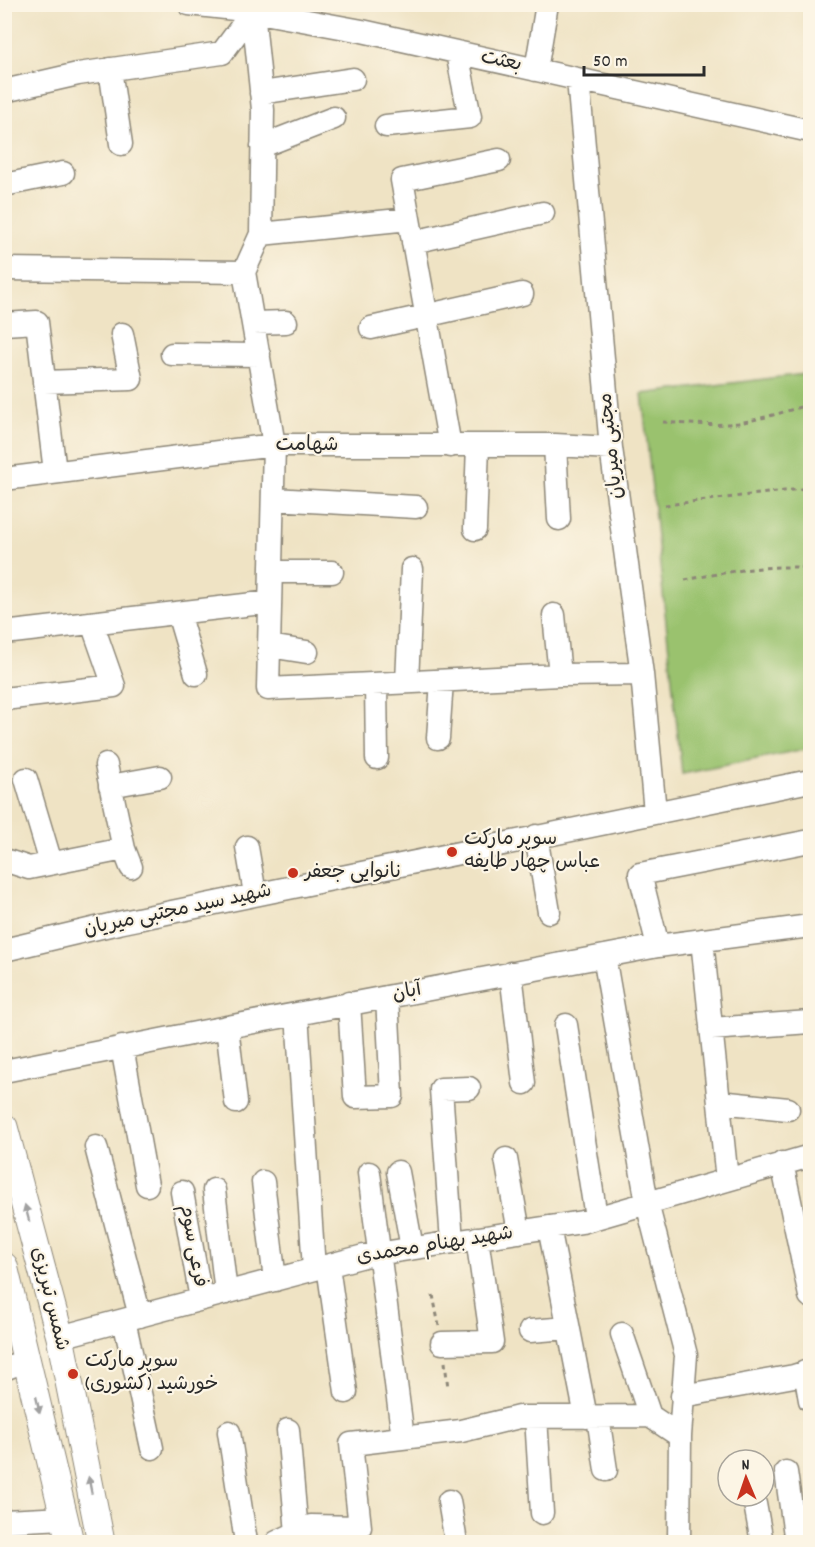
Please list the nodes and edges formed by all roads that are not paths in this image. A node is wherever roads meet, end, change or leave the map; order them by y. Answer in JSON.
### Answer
{"nodes":[{"id":1,"x":189,"y":4,"type":"edge"},
{"id":2,"x":547,"y":4,"type":"edge"},
{"id":3,"x":264,"y":10,"type":"edge"},
{"id":4,"x":457,"y":53,"type":"junction"},
{"id":5,"x":110,"y":69,"type":"junction"},
{"id":6,"x":536,"y":70,"type":"junction"},
{"id":7,"x":353,"y":79,"type":"dead end"},
{"id":8,"x":578,"y":79,"type":"junction"},
{"id":9,"x":4,"y":90,"type":"edge"},
{"id":10,"x":261,"y":93,"type":"junction"},
{"id":11,"x":334,"y":118,"type":"dead end"},
{"id":12,"x":386,"y":126,"type":"dead end"},
{"id":13,"x":810,"y":131,"type":"edge"},
{"id":14,"x":121,"y":144,"type":"dead end"},
{"id":15,"x":262,"y":146,"type":"junction"},
{"id":16,"x":499,"y":160,"type":"dead end"},
{"id":17,"x":63,"y":173,"type":"dead end"},
{"id":18,"x":4,"y":185,"type":"edge"},
{"id":19,"x":543,"y":213,"type":"dead end"},
{"id":20,"x":410,"y":219,"type":"junction"},
{"id":21,"x":261,"y":234,"type":"junction"},
{"id":22,"x":413,"y":242,"type":"junction"},
{"id":23,"x":4,"y":269,"type":"edge"},
{"id":24,"x":244,"y":273,"type":"junction"},
{"id":25,"x":522,"y":294,"type":"dead end"},
{"id":26,"x":427,"y":315,"type":"junction"},
{"id":27,"x":253,"y":322,"type":"junction"},
{"id":28,"x":286,"y":322,"type":"dead end"},
{"id":29,"x":4,"y":324,"type":"edge"},
{"id":30,"x":371,"y":328,"type":"dead end"},
{"id":31,"x":122,"y":333,"type":"dead end"},
{"id":32,"x":172,"y":354,"type":"dead end"},
{"id":33,"x":259,"y":355,"type":"junction"},
{"id":34,"x":44,"y":382,"type":"junction"},
{"id":35,"x":274,"y":445,"type":"junction"},
{"id":36,"x":478,"y":445,"type":"junction"},
{"id":37,"x":555,"y":445,"type":"junction"},
{"id":38,"x":450,"y":446,"type":"junction"},
{"id":39,"x":611,"y":448,"type":"junction"},
{"id":40,"x":55,"y":472,"type":"junction"},
{"id":41,"x":4,"y":479,"type":"edge"},
{"id":42,"x":273,"y":498,"type":"junction"},
{"id":43,"x":416,"y":507,"type":"dead end"},
{"id":44,"x":559,"y":519,"type":"dead end"},
{"id":45,"x":475,"y":529,"type":"dead end"},
{"id":46,"x":412,"y":569,"type":"dead end"},
{"id":47,"x":271,"y":572,"type":"junction"},
{"id":48,"x":332,"y":572,"type":"dead end"},
{"id":49,"x":270,"y":602,"type":"junction"},
{"id":50,"x":178,"y":613,"type":"junction"},
{"id":51,"x":554,"y":615,"type":"dead end"},
{"id":52,"x":92,"y":623,"type":"junction"},
{"id":53,"x":4,"y":633,"type":"edge"},
{"id":54,"x":269,"y":646,"type":"junction"},
{"id":55,"x":307,"y":652,"type":"dead end"},
{"id":56,"x":196,"y":674,"type":"dead end"},
{"id":57,"x":642,"y":674,"type":"junction"},
{"id":58,"x":560,"y":675,"type":"junction"},
{"id":59,"x":442,"y":681,"type":"junction"},
{"id":60,"x":407,"y":682,"type":"junction"},
{"id":61,"x":376,"y":684,"type":"junction"},
{"id":62,"x":4,"y":699,"type":"edge"},
{"id":63,"x":438,"y":738,"type":"dead end"},
{"id":64,"x":377,"y":758,"type":"dead end"},
{"id":65,"x":160,"y":777,"type":"dead end"},
{"id":66,"x":26,"y":779,"type":"dead end"},
{"id":67,"x":810,"y":781,"type":"edge"},
{"id":68,"x":655,"y":812,"type":"junction"},
{"id":69,"x":536,"y":836,"type":"junction"},
{"id":70,"x":810,"y":841,"type":"edge"},
{"id":71,"x":247,"y":847,"type":"dead end"},
{"id":72,"x":4,"y":860,"type":"edge"},
{"id":73,"x":51,"y":863,"type":"junction"},
{"id":74,"x":255,"y":894,"type":"junction"},
{"id":75,"x":549,"y":912,"type":"dead end"},
{"id":76,"x":810,"y":926,"type":"edge"},
{"id":77,"x":702,"y":940,"type":"junction"},
{"id":78,"x":658,"y":946,"type":"junction"},
{"id":79,"x":4,"y":950,"type":"edge"},
{"id":80,"x":604,"y":956,"type":"junction"},
{"id":81,"x":511,"y":973,"type":"junction"},
{"id":82,"x":387,"y":997,"type":"junction"},
{"id":83,"x":349,"y":1004,"type":"junction"},
{"id":84,"x":297,"y":1014,"type":"junction"},
{"id":85,"x":810,"y":1022,"type":"edge"},
{"id":86,"x":566,"y":1025,"type":"dead end"},
{"id":87,"x":227,"y":1027,"type":"junction"},
{"id":88,"x":711,"y":1029,"type":"junction"},
{"id":89,"x":122,"y":1047,"type":"junction"},
{"id":90,"x":4,"y":1071,"type":"edge"},
{"id":91,"x":524,"y":1083,"type":"dead end"},
{"id":92,"x":469,"y":1088,"type":"dead end"},
{"id":93,"x":236,"y":1102,"type":"dead end"},
{"id":94,"x":719,"y":1102,"type":"junction"},
{"id":95,"x":788,"y":1109,"type":"dead end"},
{"id":96,"x":4,"y":1127,"type":"edge"},
{"id":97,"x":96,"y":1147,"type":"dead end"},
{"id":98,"x":810,"y":1156,"type":"edge"},
{"id":99,"x":507,"y":1160,"type":"dead end"},
{"id":100,"x":782,"y":1163,"type":"junction"},
{"id":101,"x":398,"y":1172,"type":"dead end"},
{"id":102,"x":369,"y":1173,"type":"dead end"},
{"id":103,"x":727,"y":1179,"type":"junction"},
{"id":104,"x":263,"y":1182,"type":"dead end"},
{"id":105,"x":147,"y":1185,"type":"dead end"},
{"id":106,"x":214,"y":1190,"type":"dead end"},
{"id":107,"x":182,"y":1192,"type":"dead end"},
{"id":108,"x":647,"y":1203,"type":"junction"},
{"id":109,"x":596,"y":1217,"type":"junction"},
{"id":110,"x":549,"y":1227,"type":"junction"},
{"id":111,"x":519,"y":1232,"type":"junction"},
{"id":112,"x":477,"y":1238,"type":"junction"},
{"id":113,"x":452,"y":1242,"type":"junction"},
{"id":114,"x":412,"y":1248,"type":"junction"},
{"id":115,"x":380,"y":1253,"type":"junction"},
{"id":116,"x":4,"y":1266,"type":"edge"},
{"id":117,"x":321,"y":1267,"type":"junction"},
{"id":118,"x":275,"y":1280,"type":"junction"},
{"id":119,"x":226,"y":1293,"type":"junction"},
{"id":120,"x":810,"y":1296,"type":"edge"},
{"id":121,"x":201,"y":1299,"type":"junction"},
{"id":122,"x":132,"y":1318,"type":"junction"},
{"id":123,"x":568,"y":1328,"type":"junction"},
{"id":124,"x":530,"y":1331,"type":"dead end"},
{"id":125,"x":622,"y":1334,"type":"dead end"},
{"id":126,"x":60,"y":1337,"type":"junction"},
{"id":127,"x":442,"y":1343,"type":"dead end"},
{"id":128,"x":16,"y":1365,"type":"edge"},
{"id":129,"x":808,"y":1371,"type":"edge"},
{"id":130,"x":346,"y":1392,"type":"dead end"},
{"id":131,"x":682,"y":1396,"type":"junction"},
{"id":132,"x":810,"y":1400,"type":"edge"},
{"id":133,"x":650,"y":1416,"type":"junction"},
{"id":134,"x":536,"y":1417,"type":"junction"},
{"id":135,"x":592,"y":1417,"type":"junction"},
{"id":136,"x":288,"y":1430,"type":"dead end"},
{"id":137,"x":229,"y":1432,"type":"dead end"},
{"id":138,"x":680,"y":1436,"type":"junction"},
{"id":139,"x":403,"y":1438,"type":"junction"},
{"id":140,"x":152,"y":1449,"type":"dead end"},
{"id":141,"x":606,"y":1470,"type":"dead end"},
{"id":142,"x":786,"y":1472,"type":"dead end"},
{"id":143,"x":448,"y":1501,"type":"dead end"},
{"id":144,"x":756,"y":1508,"type":"edge"},
{"id":145,"x":542,"y":1513,"type":"dead end"},
{"id":146,"x":4,"y":1521,"type":"edge"},
{"id":147,"x":67,"y":1530,"type":"edge"},
{"id":148,"x":287,"y":1538,"type":"edge"},
{"id":149,"x":101,"y":1542,"type":"edge"},
{"id":150,"x":246,"y":1542,"type":"edge"},
{"id":151,"x":456,"y":1542,"type":"edge"},
{"id":152,"x":679,"y":1542,"type":"edge"},
{"id":153,"x":762,"y":1542,"type":"edge"},
{"id":154,"x":796,"y":1542,"type":"edge"}],
"edges":[{"from":1,"to":3,"type":"street","name":"بعثت"},
{"from":2,"to":6,"type":"street"},
{"from":3,"to":4,"type":"street","name":"بعثت"},
{"from":3,"to":5,"type":"street"},
{"from":3,"to":10,"type":"street"},
{"from":4,"to":6,"type":"street","name":"بعثت"},
{"from":4,"to":12,"type":"street"},
{"from":5,"to":9,"type":"street"},
{"from":5,"to":14,"type":"street"},
{"from":6,"to":8,"type":"street","name":"بعثت"},
{"from":7,"to":10,"type":"street"},
{"from":8,"to":13,"type":"street","name":"بعثت"},
{"from":8,"to":39,"type":"street","name":"مجتبی میریان"},
{"from":10,"to":15,"type":"street"},
{"from":11,"to":15,"type":"street"},
{"from":15,"to":21,"type":"street"},
{"from":16,"to":20,"type":"street"},
{"from":17,"to":18,"type":"street"},
{"from":19,"to":22,"type":"street"},
{"from":20,"to":21,"type":"street"},
{"from":20,"to":22,"type":"street"},
{"from":21,"to":24,"type":"street"},
{"from":22,"to":26,"type":"street"},
{"from":23,"to":24,"type":"street"},
{"from":24,"to":27,"type":"street"},
{"from":25,"to":26,"type":"street"},
{"from":26,"to":30,"type":"street"},
{"from":26,"to":38,"type":"street"},
{"from":27,"to":28,"type":"street"},
{"from":27,"to":33,"type":"street"},
{"from":29,"to":34,"type":"street"},
{"from":31,"to":34,"type":"street"},
{"from":32,"to":33,"type":"street"},
{"from":33,"to":35,"type":"street"},
{"from":34,"to":40,"type":"street"},
{"from":35,"to":38,"type":"street","name":"شهامت"},
{"from":35,"to":40,"type":"street","name":"شهامت"},
{"from":35,"to":42,"type":"street"},
{"from":36,"to":37,"type":"street","name":"شهامت"},
{"from":36,"to":38,"type":"street","name":"شهامت"},
{"from":36,"to":45,"type":"street"},
{"from":37,"to":39,"type":"street","name":"شهامت"},
{"from":37,"to":44,"type":"street"},
{"from":39,"to":57,"type":"street","name":"مجتبی میریان"},
{"from":40,"to":41,"type":"street","name":"شهامت"},
{"from":42,"to":43,"type":"street"},
{"from":42,"to":47,"type":"street"},
{"from":46,"to":60,"type":"street"},
{"from":47,"to":48,"type":"street"},
{"from":47,"to":49,"type":"street"},
{"from":49,"to":50,"type":"street"},
{"from":49,"to":54,"type":"street"},
{"from":50,"to":52,"type":"street"},
{"from":50,"to":56,"type":"street"},
{"from":51,"to":58,"type":"street"},
{"from":52,"to":53,"type":"street"},
{"from":52,"to":62,"type":"street"},
{"from":54,"to":55,"type":"street"},
{"from":54,"to":61,"type":"street"},
{"from":57,"to":58,"type":"street"},
{"from":57,"to":68,"type":"street","name":"مجتبی میریان"},
{"from":58,"to":59,"type":"street"},
{"from":59,"to":60,"type":"street"},
{"from":59,"to":63,"type":"street"},
{"from":60,"to":61,"type":"street"},
{"from":61,"to":64,"type":"street"},
{"from":65,"to":73,"type":"street"},
{"from":66,"to":73,"type":"street"},
{"from":67,"to":68,"type":"street","name":"شهید سید مجتبی میریان"},
{"from":68,"to":69,"type":"street","name":"شهید سید مجتبی میریان"},
{"from":69,"to":74,"type":"street","name":"شهید سید مجتبی میریان"},
{"from":69,"to":75,"type":"street"},
{"from":70,"to":78,"type":"street"},
{"from":71,"to":74,"type":"street"},
{"from":72,"to":73,"type":"street"},
{"from":74,"to":79,"type":"street","name":"شهید سید مجتبی میریان"},
{"from":76,"to":77,"type":"street","name":"آبان"},
{"from":77,"to":78,"type":"street","name":"آبان"},
{"from":77,"to":88,"type":"street"},
{"from":78,"to":80,"type":"street","name":"آبان"},
{"from":80,"to":81,"type":"street","name":"آبان"},
{"from":80,"to":108,"type":"street"},
{"from":81,"to":82,"type":"street","name":"آبان"},
{"from":81,"to":91,"type":"street"},
{"from":82,"to":83,"type":"street","name":"آبان"},
{"from":82,"to":83,"type":"street"},
{"from":83,"to":84,"type":"street","name":"آبان"},
{"from":84,"to":87,"type":"street","name":"آبان"},
{"from":84,"to":117,"type":"street"},
{"from":85,"to":88,"type":"street"},
{"from":86,"to":109,"type":"street"},
{"from":87,"to":89,"type":"street","name":"آبان"},
{"from":87,"to":93,"type":"street"},
{"from":88,"to":94,"type":"street"},
{"from":89,"to":90,"type":"street","name":"آبان"},
{"from":89,"to":105,"type":"street"},
{"from":92,"to":113,"type":"street"},
{"from":94,"to":95,"type":"street"},
{"from":94,"to":103,"type":"street"},
{"from":126,"to":96,"type":"main road","name":"شمس تبریزی","one_way":true},
{"from":97,"to":122,"type":"street"},
{"from":98,"to":100,"type":"street","name":"شهید بهنام محمدی"},
{"from":99,"to":111,"type":"street"},
{"from":100,"to":103,"type":"street","name":"شهید بهنام محمدی"},
{"from":100,"to":120,"type":"street"},
{"from":101,"to":114,"type":"street"},
{"from":102,"to":115,"type":"street"},
{"from":103,"to":108,"type":"street","name":"شهید بهنام محمدی"},
{"from":104,"to":118,"type":"street"},
{"from":106,"to":119,"type":"street"},
{"from":107,"to":121,"type":"street","name":"فرعی سوم"},
{"from":108,"to":109,"type":"street","name":"شهید بهنام محمدی"},
{"from":108,"to":131,"type":"street"},
{"from":109,"to":110,"type":"street","name":"شهید بهنام محمدی"},
{"from":110,"to":111,"type":"street","name":"شهید بهنام محمدی"},
{"from":110,"to":123,"type":"street"},
{"from":111,"to":112,"type":"street","name":"شهید بهنام محمدی"},
{"from":112,"to":113,"type":"street","name":"شهید بهنام محمدی"},
{"from":112,"to":127,"type":"street"},
{"from":113,"to":114,"type":"street","name":"شهید بهنام محمدی"},
{"from":114,"to":115,"type":"street","name":"شهید بهنام محمدی"},
{"from":115,"to":117,"type":"street","name":"شهید بهنام محمدی"},
{"from":115,"to":139,"type":"street"},
{"from":116,"to":128,"type":"main road","name":"شمس تبریزی"},
{"from":117,"to":118,"type":"street","name":"شهید بهنام محمدی"},
{"from":117,"to":130,"type":"street"},
{"from":118,"to":119,"type":"street","name":"شهید بهنام محمدی"},
{"from":119,"to":121,"type":"street","name":"شهید بهنام محمدی"},
{"from":121,"to":122,"type":"street","name":"شهید بهنام محمدی"},
{"from":122,"to":126,"type":"street","name":"شهید بهنام محمدی"},
{"from":122,"to":140,"type":"street"},
{"from":123,"to":124,"type":"street"},
{"from":123,"to":135,"type":"street"},
{"from":125,"to":133,"type":"street"},
{"from":126,"to":128,"type":"main road"},
{"from":149,"to":126,"type":"main road","name":"شمس تبریزی","one_way":true},
{"from":128,"to":147,"type":"main road","name":"شمس تبریزی","one_way":true},
{"from":129,"to":131,"type":"street"},
{"from":129,"to":132,"type":"street"},
{"from":131,"to":138,"type":"street"},
{"from":133,"to":135,"type":"street"},
{"from":133,"to":138,"type":"street"},
{"from":134,"to":135,"type":"street"},
{"from":134,"to":139,"type":"street"},
{"from":134,"to":145,"type":"street"},
{"from":135,"to":141,"type":"street"},
{"from":136,"to":148,"type":"street"},
{"from":137,"to":150,"type":"street"},
{"from":138,"to":152,"type":"street"},
{"from":139,"to":148,"type":"street"},
{"from":142,"to":154,"type":"street"},
{"from":143,"to":151,"type":"street"},
{"from":144,"to":153,"type":"street"},
{"from":146,"to":147,"type":"street"}]}
